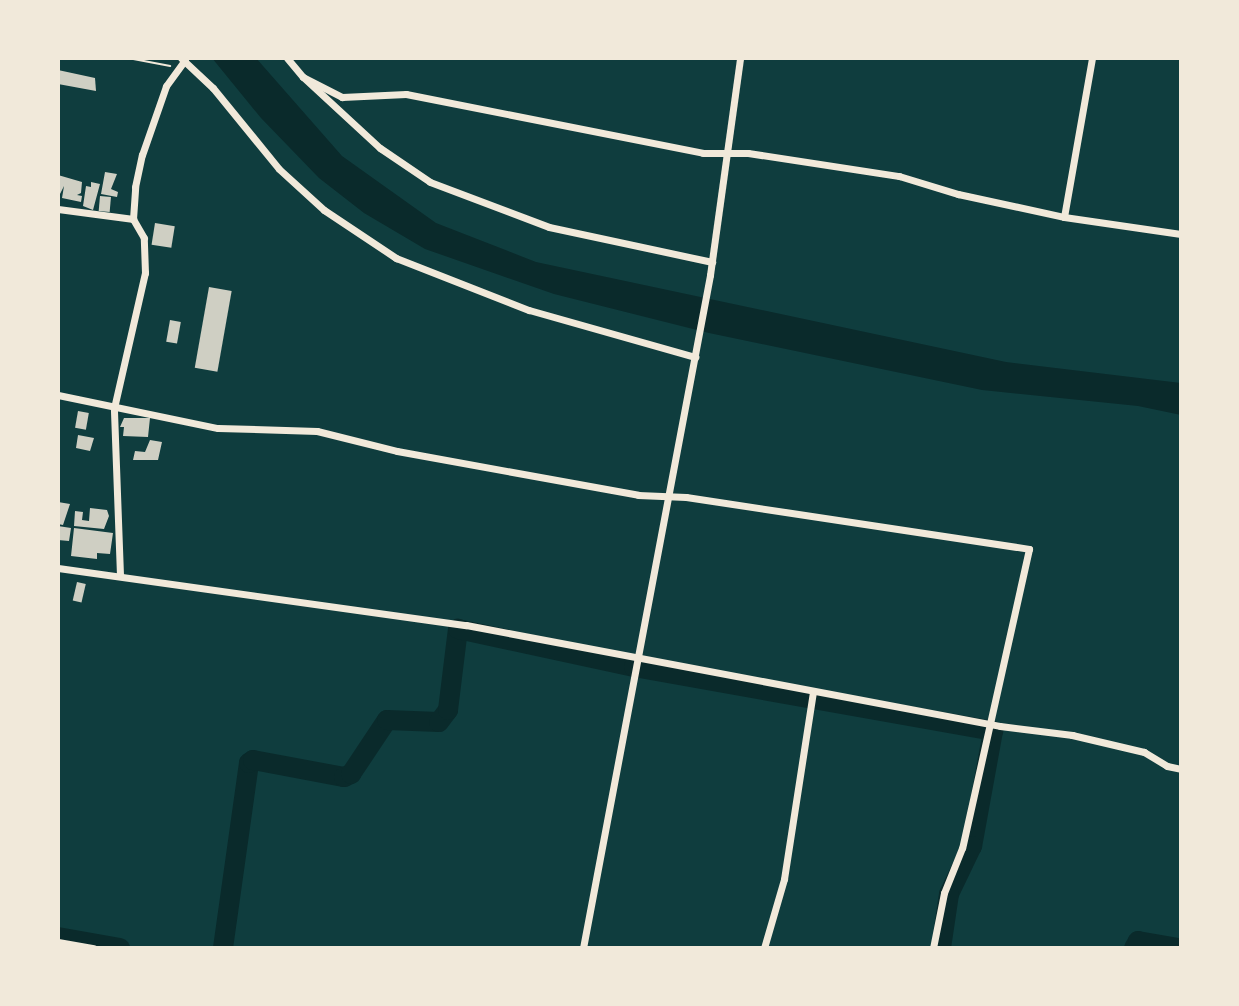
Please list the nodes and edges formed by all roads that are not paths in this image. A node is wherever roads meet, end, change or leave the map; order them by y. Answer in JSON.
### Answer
{"nodes":[{"id":1,"x":287,"y":58,"type":"edge"},
{"id":2,"x":740,"y":58,"type":"edge"},
{"id":3,"x":1092,"y":58,"type":"edge"},
{"id":4,"x":182,"y":61,"type":"edge"},
{"id":5,"x":303,"y":77,"type":"junction"},
{"id":6,"x":729,"y":152,"type":"junction"},
{"id":7,"x":58,"y":209,"type":"edge"},
{"id":8,"x":1064,"y":217,"type":"junction"},
{"id":9,"x":133,"y":219,"type":"junction"},
{"id":10,"x":1181,"y":234,"type":"edge"},
{"id":11,"x":712,"y":262,"type":"junction"},
{"id":12,"x":695,"y":357,"type":"junction"},
{"id":13,"x":58,"y":395,"type":"edge"},
{"id":14,"x":114,"y":408,"type":"junction"},
{"id":15,"x":669,"y":498,"type":"junction"},
{"id":16,"x":58,"y":568,"type":"edge"},
{"id":17,"x":120,"y":575,"type":"junction"},
{"id":18,"x":638,"y":659,"type":"junction"},
{"id":19,"x":813,"y":692,"type":"junction"},
{"id":20,"x":990,"y":723,"type":"junction"},
{"id":21,"x":1181,"y":769,"type":"edge"},
{"id":22,"x":58,"y":942,"type":"edge"},
{"id":23,"x":93,"y":948,"type":"edge"},
{"id":24,"x":583,"y":948,"type":"edge"},
{"id":25,"x":764,"y":948,"type":"edge"},
{"id":26,"x":933,"y":948,"type":"edge"}],
"edges":[{"from":1,"to":5,"type":"street"},
{"from":2,"to":6,"type":"street"},
{"from":3,"to":8,"type":"street"},
{"from":4,"to":9,"type":"street"},
{"from":4,"to":12,"type":"street"},
{"from":5,"to":6,"type":"street"},
{"from":5,"to":11,"type":"street"},
{"from":6,"to":8,"type":"street"},
{"from":6,"to":11,"type":"street"},
{"from":7,"to":9,"type":"street"},
{"from":8,"to":10,"type":"street"},
{"from":9,"to":14,"type":"street"},
{"from":11,"to":12,"type":"street"},
{"from":12,"to":15,"type":"street"},
{"from":13,"to":14,"type":"street"},
{"from":14,"to":15,"type":"street"},
{"from":14,"to":17,"type":"street"},
{"from":15,"to":18,"type":"street"},
{"from":15,"to":20,"type":"street"},
{"from":16,"to":17,"type":"street"},
{"from":17,"to":18,"type":"street"},
{"from":18,"to":19,"type":"street"},
{"from":18,"to":24,"type":"street"},
{"from":19,"to":20,"type":"street"},
{"from":19,"to":25,"type":"street"},
{"from":20,"to":21,"type":"street"},
{"from":20,"to":26,"type":"street"},
{"from":22,"to":23,"type":"street"}]}
